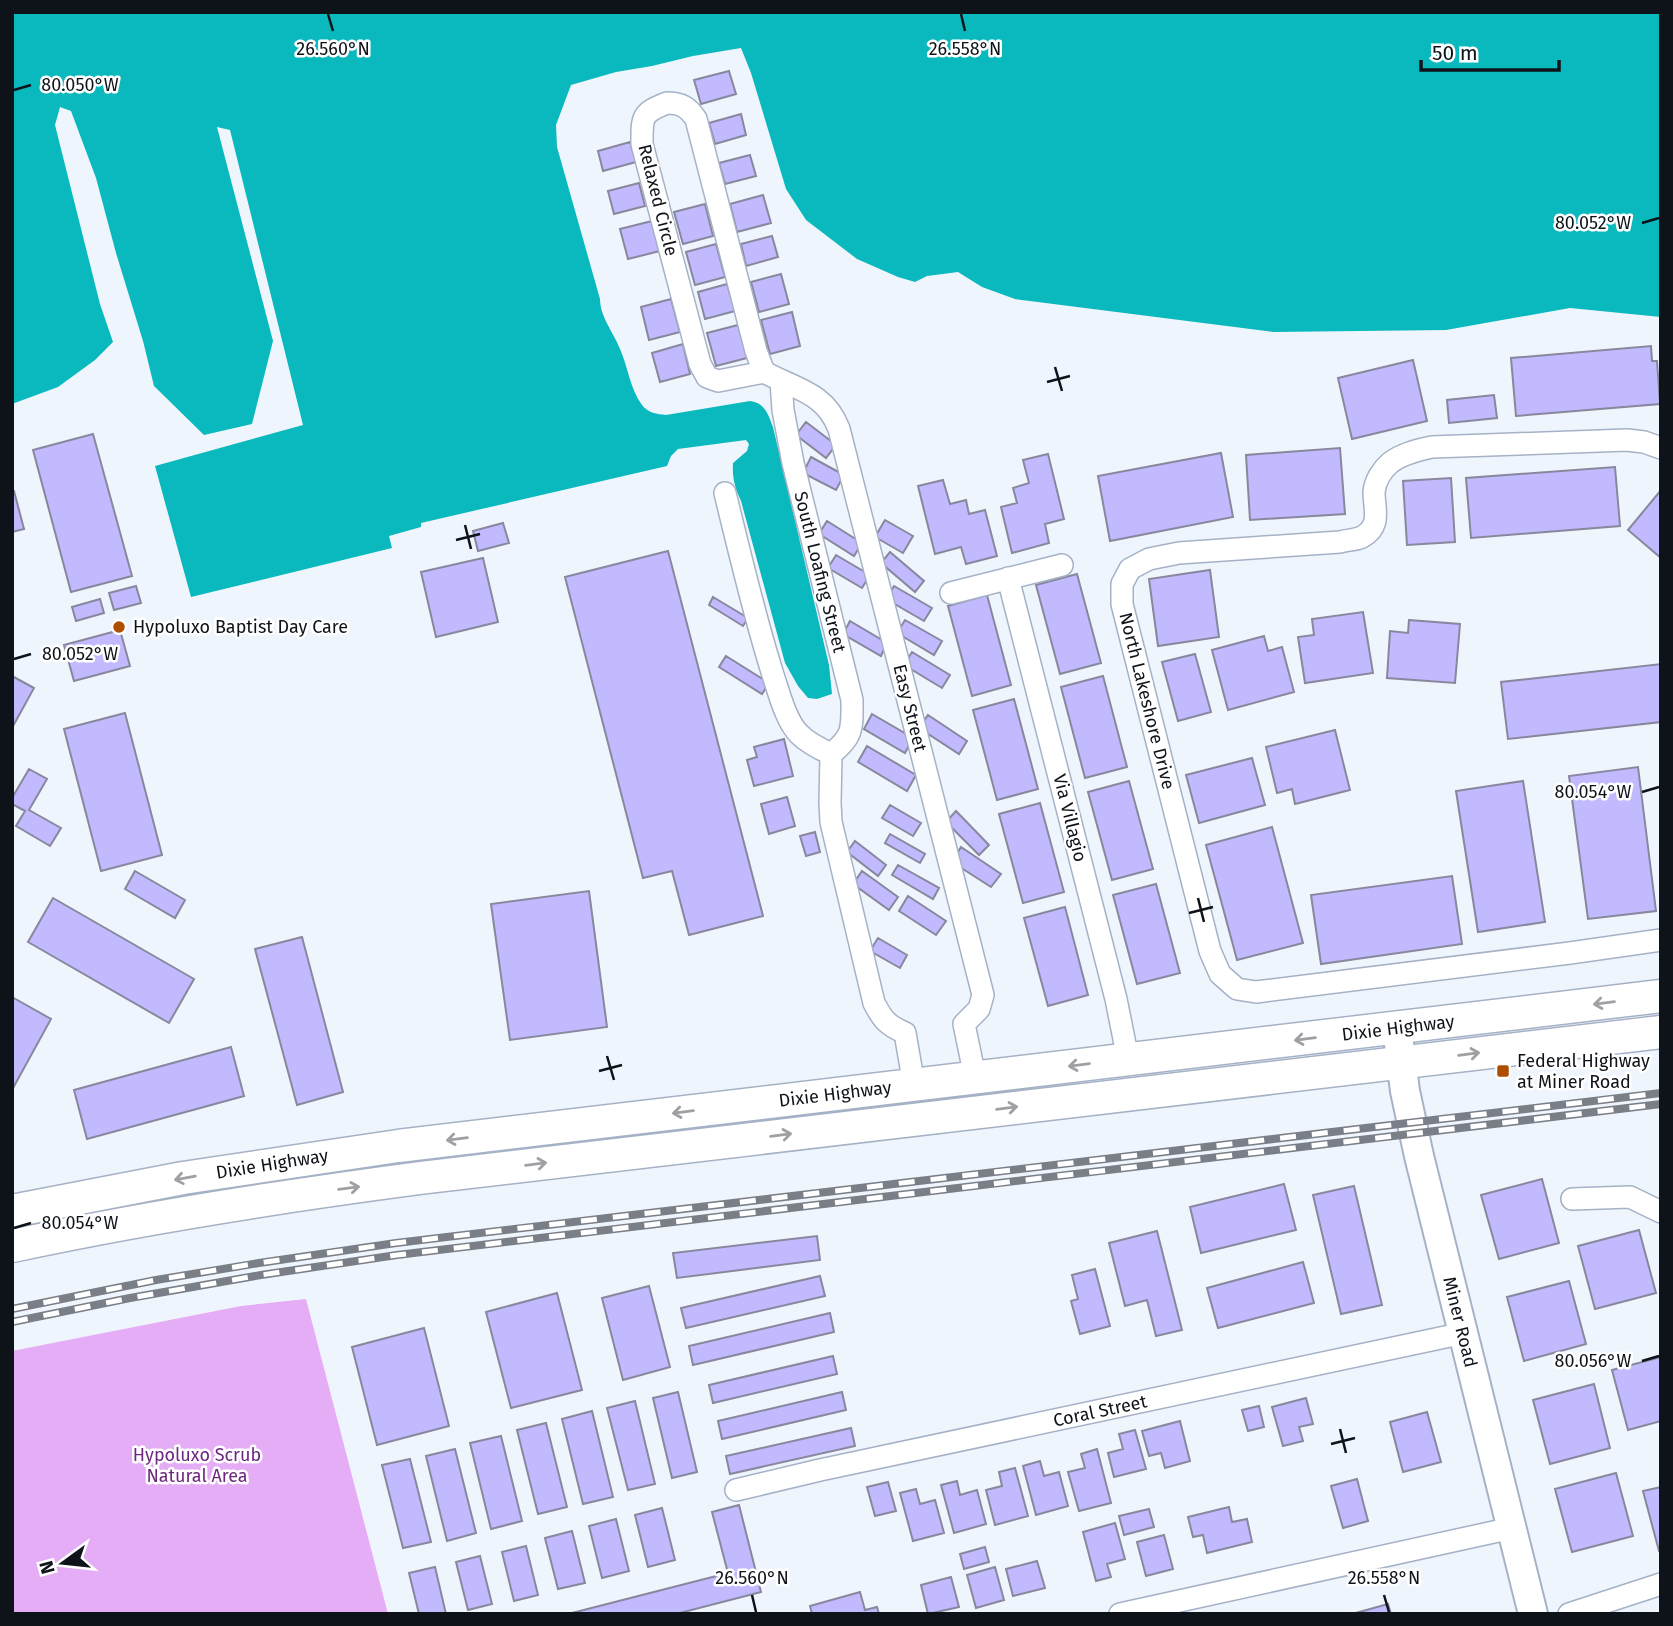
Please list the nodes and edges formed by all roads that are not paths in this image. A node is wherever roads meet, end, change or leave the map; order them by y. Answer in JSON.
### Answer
{"nodes":[{"id":1,"x":772,"y":376,"type":"junction"},
{"id":2,"x":1661,"y":449,"type":"edge"},
{"id":3,"x":725,"y":493,"type":"dead end"},
{"id":4,"x":1062,"y":565,"type":"dead end"},
{"id":5,"x":1008,"y":578,"type":"junction"},
{"id":6,"x":951,"y":593,"type":"dead end"},
{"id":7,"x":831,"y":754,"type":"junction"},
{"id":8,"x":1661,"y":940,"type":"edge"},
{"id":9,"x":1661,"y":996,"type":"edge"},
{"id":10,"x":1397,"y":1028,"type":"junction"},
{"id":11,"x":1661,"y":1032,"type":"edge"},
{"id":12,"x":1128,"y":1059,"type":"junction"},
{"id":13,"x":1402,"y":1063,"type":"junction"},
{"id":14,"x":975,"y":1077,"type":"junction"},
{"id":15,"x":914,"y":1085,"type":"junction"},
{"id":16,"x":735,"y":1106,"type":"junction"},
{"id":17,"x":689,"y":1145,"type":"junction"},
{"id":18,"x":276,"y":1163,"type":"junction"},
{"id":19,"x":282,"y":1197,"type":"junction"},
{"id":20,"x":1572,"y":1199,"type":"dead end"},
{"id":21,"x":12,"y":1211,"type":"edge"},
{"id":22,"x":1661,"y":1212,"type":"edge"},
{"id":23,"x":12,"y":1246,"type":"edge"},
{"id":24,"x":1464,"y":1333,"type":"junction"},
{"id":25,"x":736,"y":1490,"type":"dead end"},
{"id":26,"x":1512,"y":1528,"type":"junction"},
{"id":27,"x":1661,"y":1584,"type":"edge"},
{"id":28,"x":1121,"y":1614,"type":"edge"},
{"id":29,"x":1533,"y":1614,"type":"edge"},
{"id":30,"x":1569,"y":1614,"type":"edge"}],
"edges":[{"from":1,"to":1,"type":"street","name":"Relaxed Circle"},
{"from":1,"to":7,"type":"street","name":"South Loafing Street"},
{"from":1,"to":14,"type":"street","name":"Easy Street"},
{"from":2,"to":8,"type":"street","name":"North Lakeshore Drive"},
{"from":3,"to":7,"type":"street"},
{"from":4,"to":5,"type":"street"},
{"from":5,"to":6,"type":"street"},
{"from":5,"to":12,"type":"street","name":"Via Villagio"},
{"from":7,"to":15,"type":"street"},
{"from":9,"to":10,"type":"main road","name":"Dixie Highway","one_way":true},
{"from":10,"to":12,"type":"main road","name":"Dixie Highway","one_way":true},
{"from":10,"to":13,"type":"street","name":"Miner Road"},
{"from":13,"to":11,"type":"main road","name":"Dixie Highway","one_way":true},
{"from":12,"to":14,"type":"main road","name":"Dixie Highway","one_way":true},
{"from":17,"to":13,"type":"main road","name":"Dixie Highway","one_way":true},
{"from":13,"to":24,"type":"street","name":"Miner Road"},
{"from":14,"to":15,"type":"main road","name":"Dixie Highway"},
{"from":15,"to":16,"type":"main road","name":"Dixie Highway"},
{"from":16,"to":17,"type":"main road"},
{"from":16,"to":18,"type":"main road","name":"Dixie Highway","one_way":true},
{"from":19,"to":17,"type":"main road","name":"Dixie Highway","one_way":true},
{"from":18,"to":19,"type":"main road"},
{"from":18,"to":21,"type":"main road","name":"Dixie Highway","one_way":true},
{"from":19,"to":23,"type":"main road","name":"Dixie Highway"},
{"from":20,"to":22,"type":"street"},
{"from":24,"to":25,"type":"street","name":"Coral Street"},
{"from":24,"to":26,"type":"street","name":"Miner Road"},
{"from":26,"to":28,"type":"street"},
{"from":26,"to":29,"type":"street","name":"Miner Road"},
{"from":27,"to":30,"type":"street"}]}
